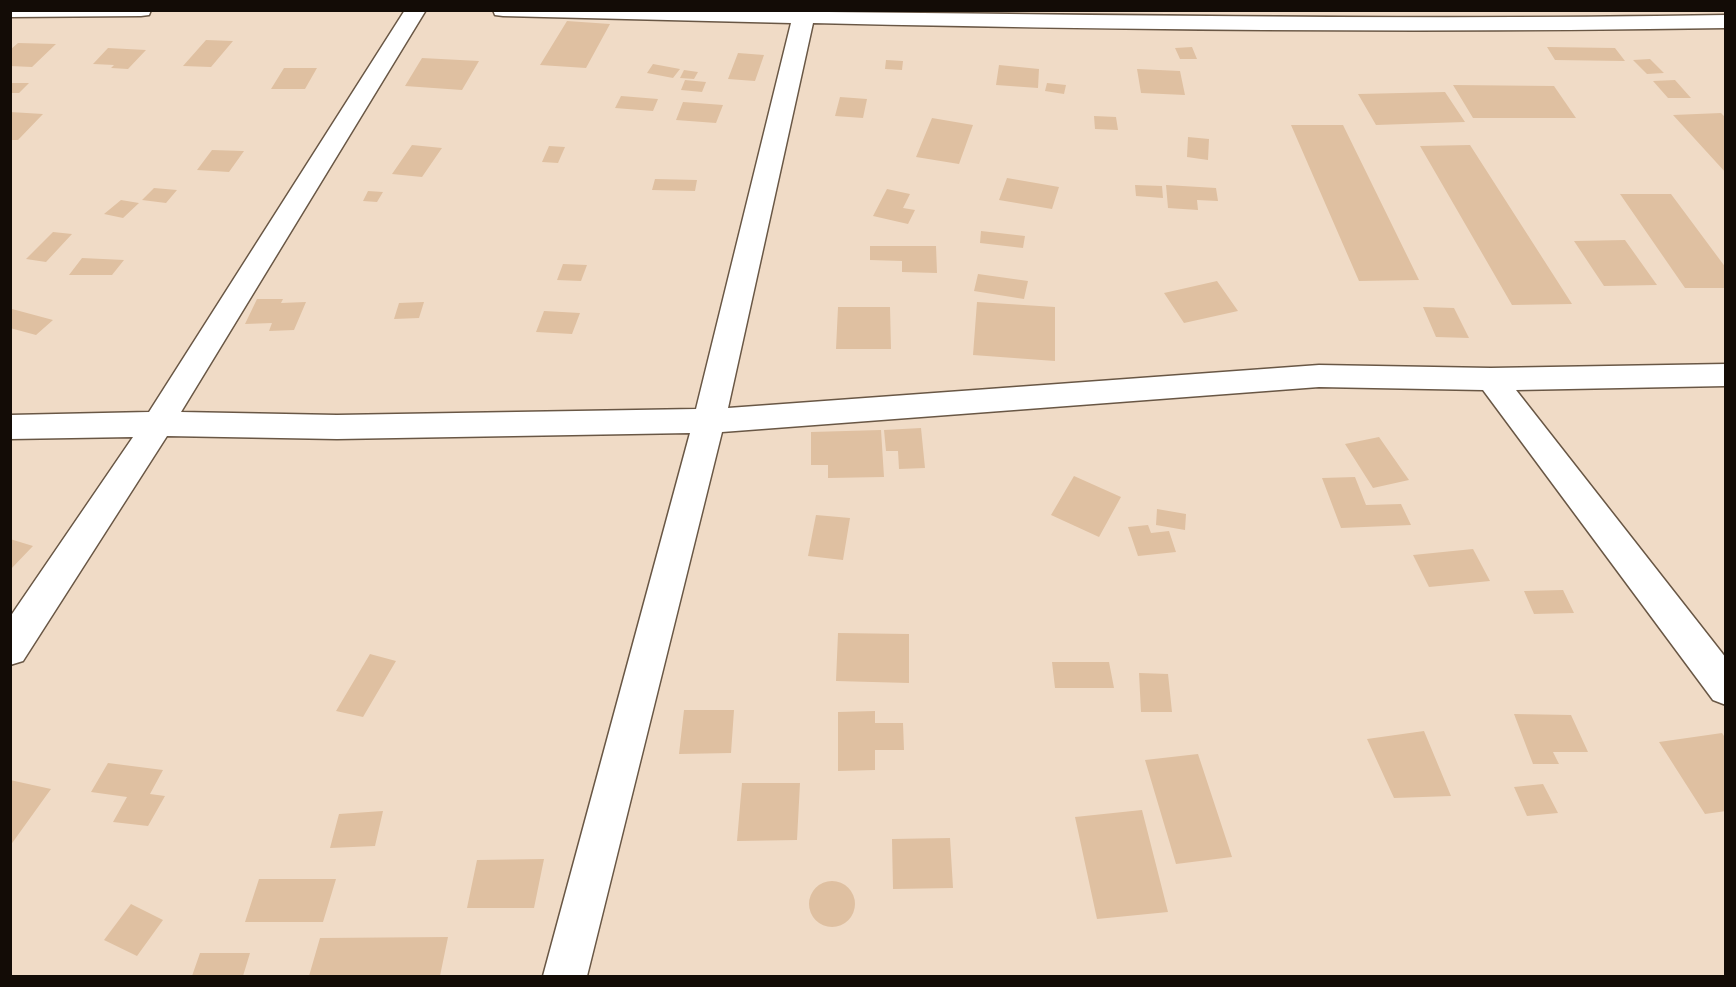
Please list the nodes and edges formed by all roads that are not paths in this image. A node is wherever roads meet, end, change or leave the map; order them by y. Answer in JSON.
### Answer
{"nodes":[{"id":1,"x":141,"y":10,"type":"edge"},
{"id":2,"x":416,"y":10,"type":"edge"},
{"id":3,"x":502,"y":10,"type":"edge"},
{"id":4,"x":10,"y":11,"type":"edge"},
{"id":5,"x":804,"y":14,"type":"edge"},
{"id":6,"x":1052,"y":15,"type":"edge"},
{"id":7,"x":1511,"y":18,"type":"edge"},
{"id":8,"x":1725,"y":21,"type":"edge"},
{"id":9,"x":1725,"y":375,"type":"edge"},
{"id":10,"x":1491,"y":379,"type":"junction"},
{"id":11,"x":709,"y":421,"type":"junction"},
{"id":12,"x":158,"y":424,"type":"junction"},
{"id":13,"x":10,"y":427,"type":"edge"},
{"id":14,"x":10,"y":649,"type":"edge"},
{"id":15,"x":1725,"y":688,"type":"edge"},
{"id":16,"x":565,"y":976,"type":"edge"}],
"edges":[{"from":1,"to":4,"type":"street"},
{"from":2,"to":12,"type":"street"},
{"from":3,"to":5,"type":"street"},
{"from":5,"to":6,"type":"street"},
{"from":5,"to":11,"type":"street"},
{"from":6,"to":7,"type":"street"},
{"from":7,"to":8,"type":"street"},
{"from":9,"to":10,"type":"street"},
{"from":10,"to":11,"type":"street"},
{"from":10,"to":15,"type":"street"},
{"from":11,"to":12,"type":"street"},
{"from":11,"to":16,"type":"street"},
{"from":12,"to":13,"type":"street"},
{"from":12,"to":14,"type":"street"}]}
